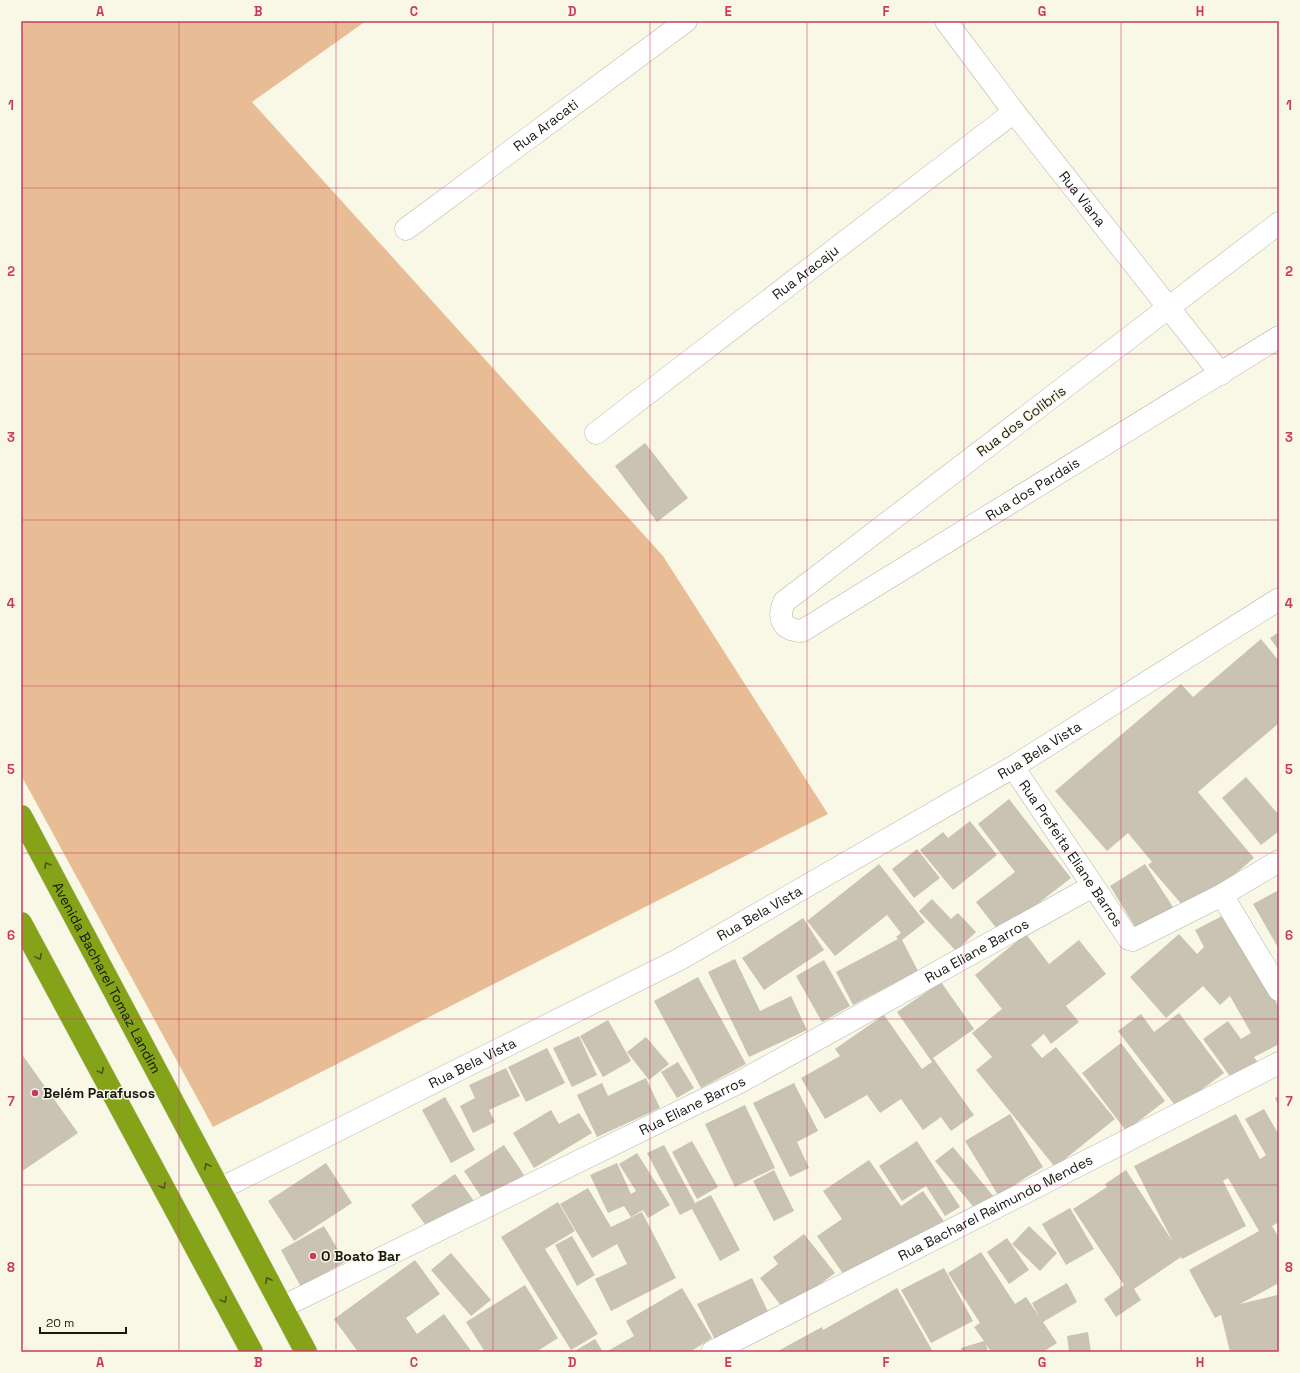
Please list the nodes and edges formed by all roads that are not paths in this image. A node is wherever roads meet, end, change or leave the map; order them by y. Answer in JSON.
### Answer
{"nodes":[{"id":1,"x":686,"y":21,"type":"edge"},
{"id":2,"x":946,"y":21,"type":"edge"},
{"id":3,"x":1014,"y":112,"type":"junction"},
{"id":4,"x":1279,"y":223,"type":"edge"},
{"id":5,"x":406,"y":229,"type":"dead end"},
{"id":6,"x":1168,"y":309,"type":"junction"},
{"id":7,"x":1279,"y":337,"type":"edge"},
{"id":8,"x":1221,"y":374,"type":"junction"},
{"id":9,"x":596,"y":433,"type":"dead end"},
{"id":10,"x":1279,"y":599,"type":"edge"},
{"id":11,"x":785,"y":626,"type":"joint"},
{"id":12,"x":1013,"y":767,"type":"junction"},
{"id":13,"x":21,"y":816,"type":"edge"},
{"id":14,"x":1279,"y":861,"type":"edge"},
{"id":15,"x":1093,"y":886,"type":"junction"},
{"id":16,"x":1222,"y":895,"type":"junction"},
{"id":17,"x":21,"y":923,"type":"edge"},
{"id":18,"x":1279,"y":990,"type":"edge"},
{"id":19,"x":1279,"y":1062,"type":"edge"},
{"id":20,"x":220,"y":1189,"type":"junction"},
{"id":21,"x":282,"y":1307,"type":"junction"},
{"id":22,"x":252,"y":1352,"type":"edge"},
{"id":23,"x":306,"y":1352,"type":"edge"},
{"id":24,"x":712,"y":1352,"type":"edge"}],
"edges":[{"from":1,"to":5,"type":"street","name":"Rua Aracati"},
{"from":2,"to":3,"type":"street","name":"Rua Viana"},
{"from":3,"to":6,"type":"street","name":"Rua Viana"},
{"from":3,"to":9,"type":"street","name":"Rua Aracaju"},
{"from":4,"to":6,"type":"street","name":"Rua dos Colibris"},
{"from":6,"to":8,"type":"street","name":"Rua Viana"},
{"from":6,"to":11,"type":"street","name":"Rua dos Colibris"},
{"from":7,"to":8,"type":"street","name":"Rua dos Pardais"},
{"from":8,"to":11,"type":"street","name":"Rua dos Pardais"},
{"from":10,"to":12,"type":"street","name":"Rua Bela Vista"},
{"from":12,"to":15,"type":"street","name":"Rua Prefeita Eliane Barros"},
{"from":12,"to":20,"type":"street","name":"Rua Bela Vista"},
{"from":20,"to":13,"type":"highway","name":"Avenida Bacharel Tomaz Landim","one_way":true},
{"from":14,"to":16,"type":"street"},
{"from":15,"to":16,"type":"street","name":"Rua Prefeita Eliane Barros"},
{"from":15,"to":21,"type":"street","name":"Rua Eliane Barros"},
{"from":16,"to":18,"type":"street"},
{"from":17,"to":22,"type":"highway","one_way":true},
{"from":19,"to":24,"type":"street","name":"Rua Bacharel Raimundo Mendes"},
{"from":21,"to":20,"type":"highway","name":"Avenida Bacharel Tomaz Landim","one_way":true},
{"from":21,"to":23,"type":"highway","name":"Avenida Bacharel Tomaz Landim"}]}
